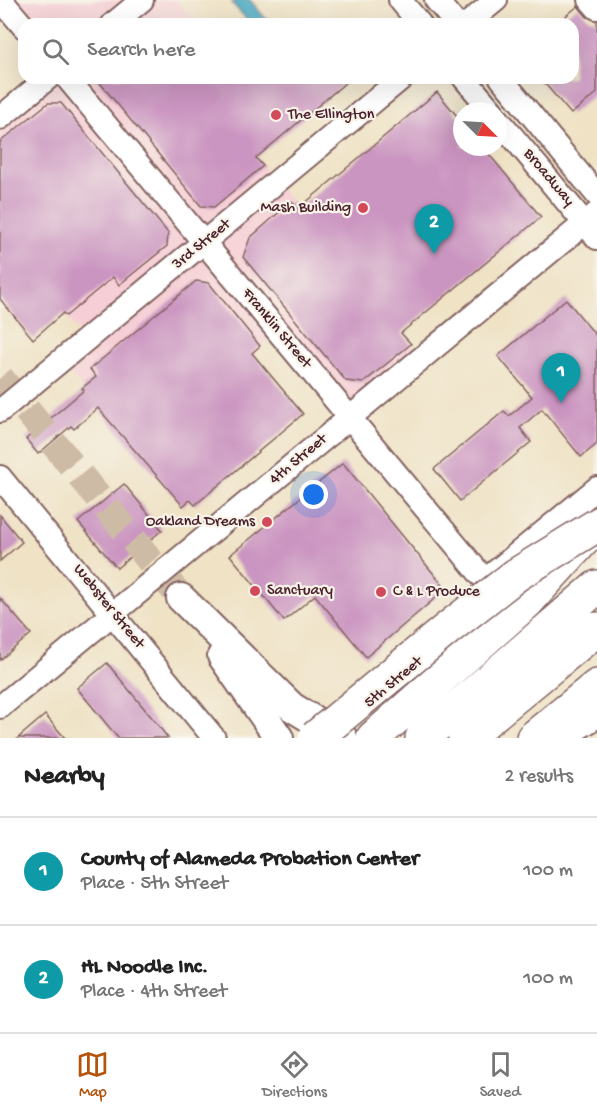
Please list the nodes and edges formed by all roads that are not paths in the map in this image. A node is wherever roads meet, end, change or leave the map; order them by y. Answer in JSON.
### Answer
{"nodes":[{"id":1,"x":1,"y":0,"type":"edge"},
{"id":2,"x":142,"y":0,"type":"edge"},
{"id":3,"x":400,"y":0,"type":"edge"},
{"id":4,"x":436,"y":0,"type":"edge"},
{"id":5,"x":496,"y":0,"type":"edge"},
{"id":6,"x":590,"y":0,"type":"edge"},
{"id":7,"x":597,"y":8,"type":"edge"},
{"id":8,"x":120,"y":18,"type":"edge"},
{"id":9,"x":415,"y":18,"type":"edge"},
{"id":10,"x":451,"y":18,"type":"edge"},
{"id":11,"x":474,"y":18,"type":"edge"},
{"id":12,"x":18,"y":20,"type":"edge"},
{"id":13,"x":41,"y":84,"type":"edge"},
{"id":14,"x":72,"y":84,"type":"edge"},
{"id":15,"x":395,"y":84,"type":"edge"},
{"id":16,"x":469,"y":84,"type":"edge"},
{"id":17,"x":506,"y":84,"type":"edge"},
{"id":18,"x":484,"y":102,"type":"edge"},
{"id":19,"x":0,"y":118,"type":"edge"},
{"id":20,"x":507,"y":129,"type":"edge"},
{"id":21,"x":597,"y":195,"type":"edge"},
{"id":22,"x":593,"y":225,"type":"edge"},
{"id":23,"x":204,"y":243,"type":"junction"},
{"id":24,"x":0,"y":411,"type":"edge"},
{"id":25,"x":350,"y":418,"type":"junction"},
{"id":26,"x":0,"y":477,"type":"edge"},
{"id":27,"x":597,"y":488,"type":"edge"},
{"id":28,"x":597,"y":525,"type":"edge"},
{"id":29,"x":485,"y":580,"type":"junction"},
{"id":30,"x":597,"y":587,"type":"edge"},
{"id":31,"x":113,"y":614,"type":"junction"},
{"id":32,"x":597,"y":629,"type":"edge"},
{"id":33,"x":594,"y":697,"type":"edge"},
{"id":34,"x":0,"y":707,"type":"edge"},
{"id":35,"x":214,"y":738,"type":"edge"},
{"id":36,"x":279,"y":738,"type":"edge"},
{"id":37,"x":315,"y":738,"type":"edge"},
{"id":38,"x":343,"y":738,"type":"edge"},
{"id":39,"x":373,"y":738,"type":"edge"},
{"id":40,"x":422,"y":738,"type":"edge"},
{"id":41,"x":465,"y":738,"type":"edge"},
{"id":42,"x":533,"y":738,"type":"edge"},
{"id":43,"x":541,"y":738,"type":"edge"},
{"id":44,"x":557,"y":738,"type":"edge"}],
"edges":[{"from":1,"to":12,"type":"street"},
{"from":2,"to":8,"type":"street"},
{"from":3,"to":9,"type":"street"},
{"from":4,"to":10,"type":"street"},
{"from":5,"to":11,"type":"street"},
{"from":6,"to":7,"type":"street"},
{"from":13,"to":19,"type":"street"},
{"from":14,"to":23,"type":"street","name":"Franklin Street"},
{"from":15,"to":23,"type":"street","name":"3rd Street"},
{"from":16,"to":18,"type":"street"},
{"from":17,"to":21,"type":"street","name":"Broadway"},
{"from":20,"to":22,"type":"street","name":"Broadway"},
{"from":22,"to":25,"type":"street","name":"4th Street"},
{"from":23,"to":24,"type":"street","name":"3rd Street"},
{"from":23,"to":25,"type":"street","name":"Franklin Street"},
{"from":25,"to":29,"type":"street","name":"Franklin Street"},
{"from":25,"to":31,"type":"street","name":"4th Street"},
{"from":26,"to":31,"type":"street","name":"Webster Street"},
{"from":27,"to":29,"type":"street","name":"5th Street"},
{"from":28,"to":37,"type":"highway","bridge":true},
{"from":28,"to":39,"type":"highway"},
{"from":29,"to":29,"type":"street","name":"5th Street"},
{"from":30,"to":40,"type":"highway"},
{"from":31,"to":34,"type":"street","name":"4th Street"},
{"from":31,"to":35,"type":"street","name":"Webster Street"},
{"from":32,"to":41,"type":"highway"},
{"from":33,"to":42,"type":"highway"},
{"from":33,"to":43,"type":"highway"},
{"from":33,"to":44,"type":"main road"},
{"from":36,"to":38,"type":"main road"}]}
